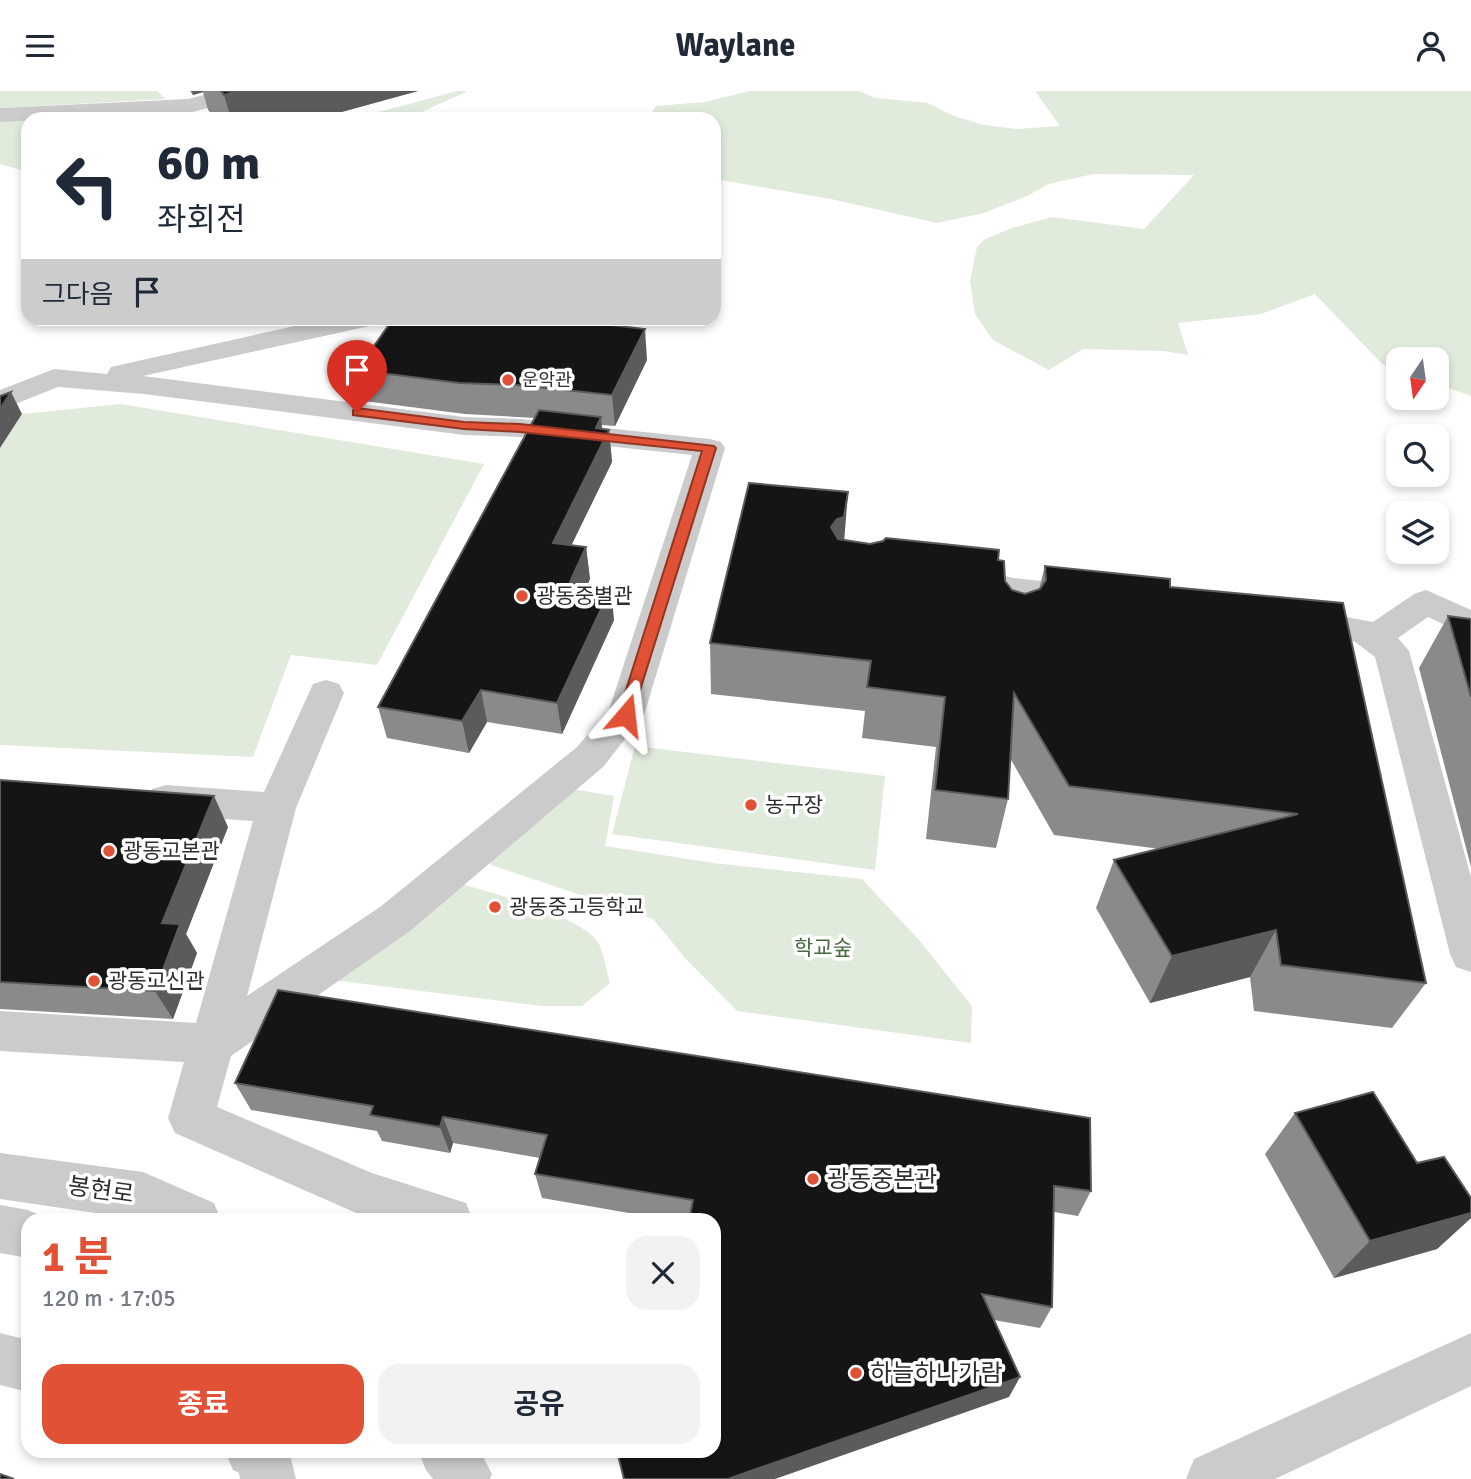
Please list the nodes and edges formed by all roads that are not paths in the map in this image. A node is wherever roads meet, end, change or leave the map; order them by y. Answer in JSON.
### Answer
{"nodes":[{"id":1,"x":243,"y":91,"type":"edge"},
{"id":2,"x":63,"y":112,"type":"edge"},
{"id":3,"x":21,"y":114,"type":"edge"},
{"id":4,"x":0,"y":115,"type":"edge"},
{"id":5,"x":330,"y":326,"type":"edge"},
{"id":6,"x":89,"y":381,"type":"junction"},
{"id":7,"x":0,"y":401,"type":"edge"},
{"id":8,"x":931,"y":570,"type":"edge"},
{"id":9,"x":1119,"y":600,"type":"edge"},
{"id":10,"x":1271,"y":616,"type":"edge"},
{"id":11,"x":1471,"y":625,"type":"edge"},
{"id":12,"x":1374,"y":638,"type":"junction"},
{"id":13,"x":326,"y":693,"type":"dead end"},
{"id":14,"x":138,"y":798,"type":"edge"},
{"id":15,"x":276,"y":808,"type":"junction"},
{"id":16,"x":1471,"y":954,"type":"edge"},
{"id":17,"x":0,"y":1031,"type":"edge"},
{"id":18,"x":212,"y":1044,"type":"junction"},
{"id":19,"x":0,"y":1176,"type":"edge"},
{"id":20,"x":182,"y":1213,"type":"edge"},
{"id":21,"x":426,"y":1213,"type":"edge"},
{"id":22,"x":0,"y":1229,"type":"edge"},
{"id":23,"x":21,"y":1233,"type":"edge"},
{"id":24,"x":0,"y":1359,"type":"edge"},
{"id":25,"x":1471,"y":1359,"type":"edge"},
{"id":26,"x":21,"y":1364,"type":"edge"},
{"id":27,"x":264,"y":1458,"type":"edge"},
{"id":28,"x":268,"y":1479,"type":"edge"},
{"id":29,"x":1214,"y":1479,"type":"edge"}],
"edges":[{"from":1,"to":2,"type":"street"},
{"from":3,"to":4,"type":"street"},
{"from":5,"to":6,"type":"street"},
{"from":6,"to":7,"type":"street"},
{"from":6,"to":18,"type":"street"},
{"from":8,"to":9,"type":"street"},
{"from":10,"to":12,"type":"street"},
{"from":11,"to":12,"type":"street"},
{"from":12,"to":16,"type":"street"},
{"from":13,"to":15,"type":"street"},
{"from":14,"to":15,"type":"street"},
{"from":15,"to":18,"type":"street"},
{"from":17,"to":18,"type":"street"},
{"from":18,"to":21,"type":"street"},
{"from":19,"to":20,"type":"street","name":"봉현로"},
{"from":22,"to":23,"type":"street"},
{"from":24,"to":26,"type":"street"},
{"from":25,"to":29,"type":"street"},
{"from":27,"to":28,"type":"street"}]}
